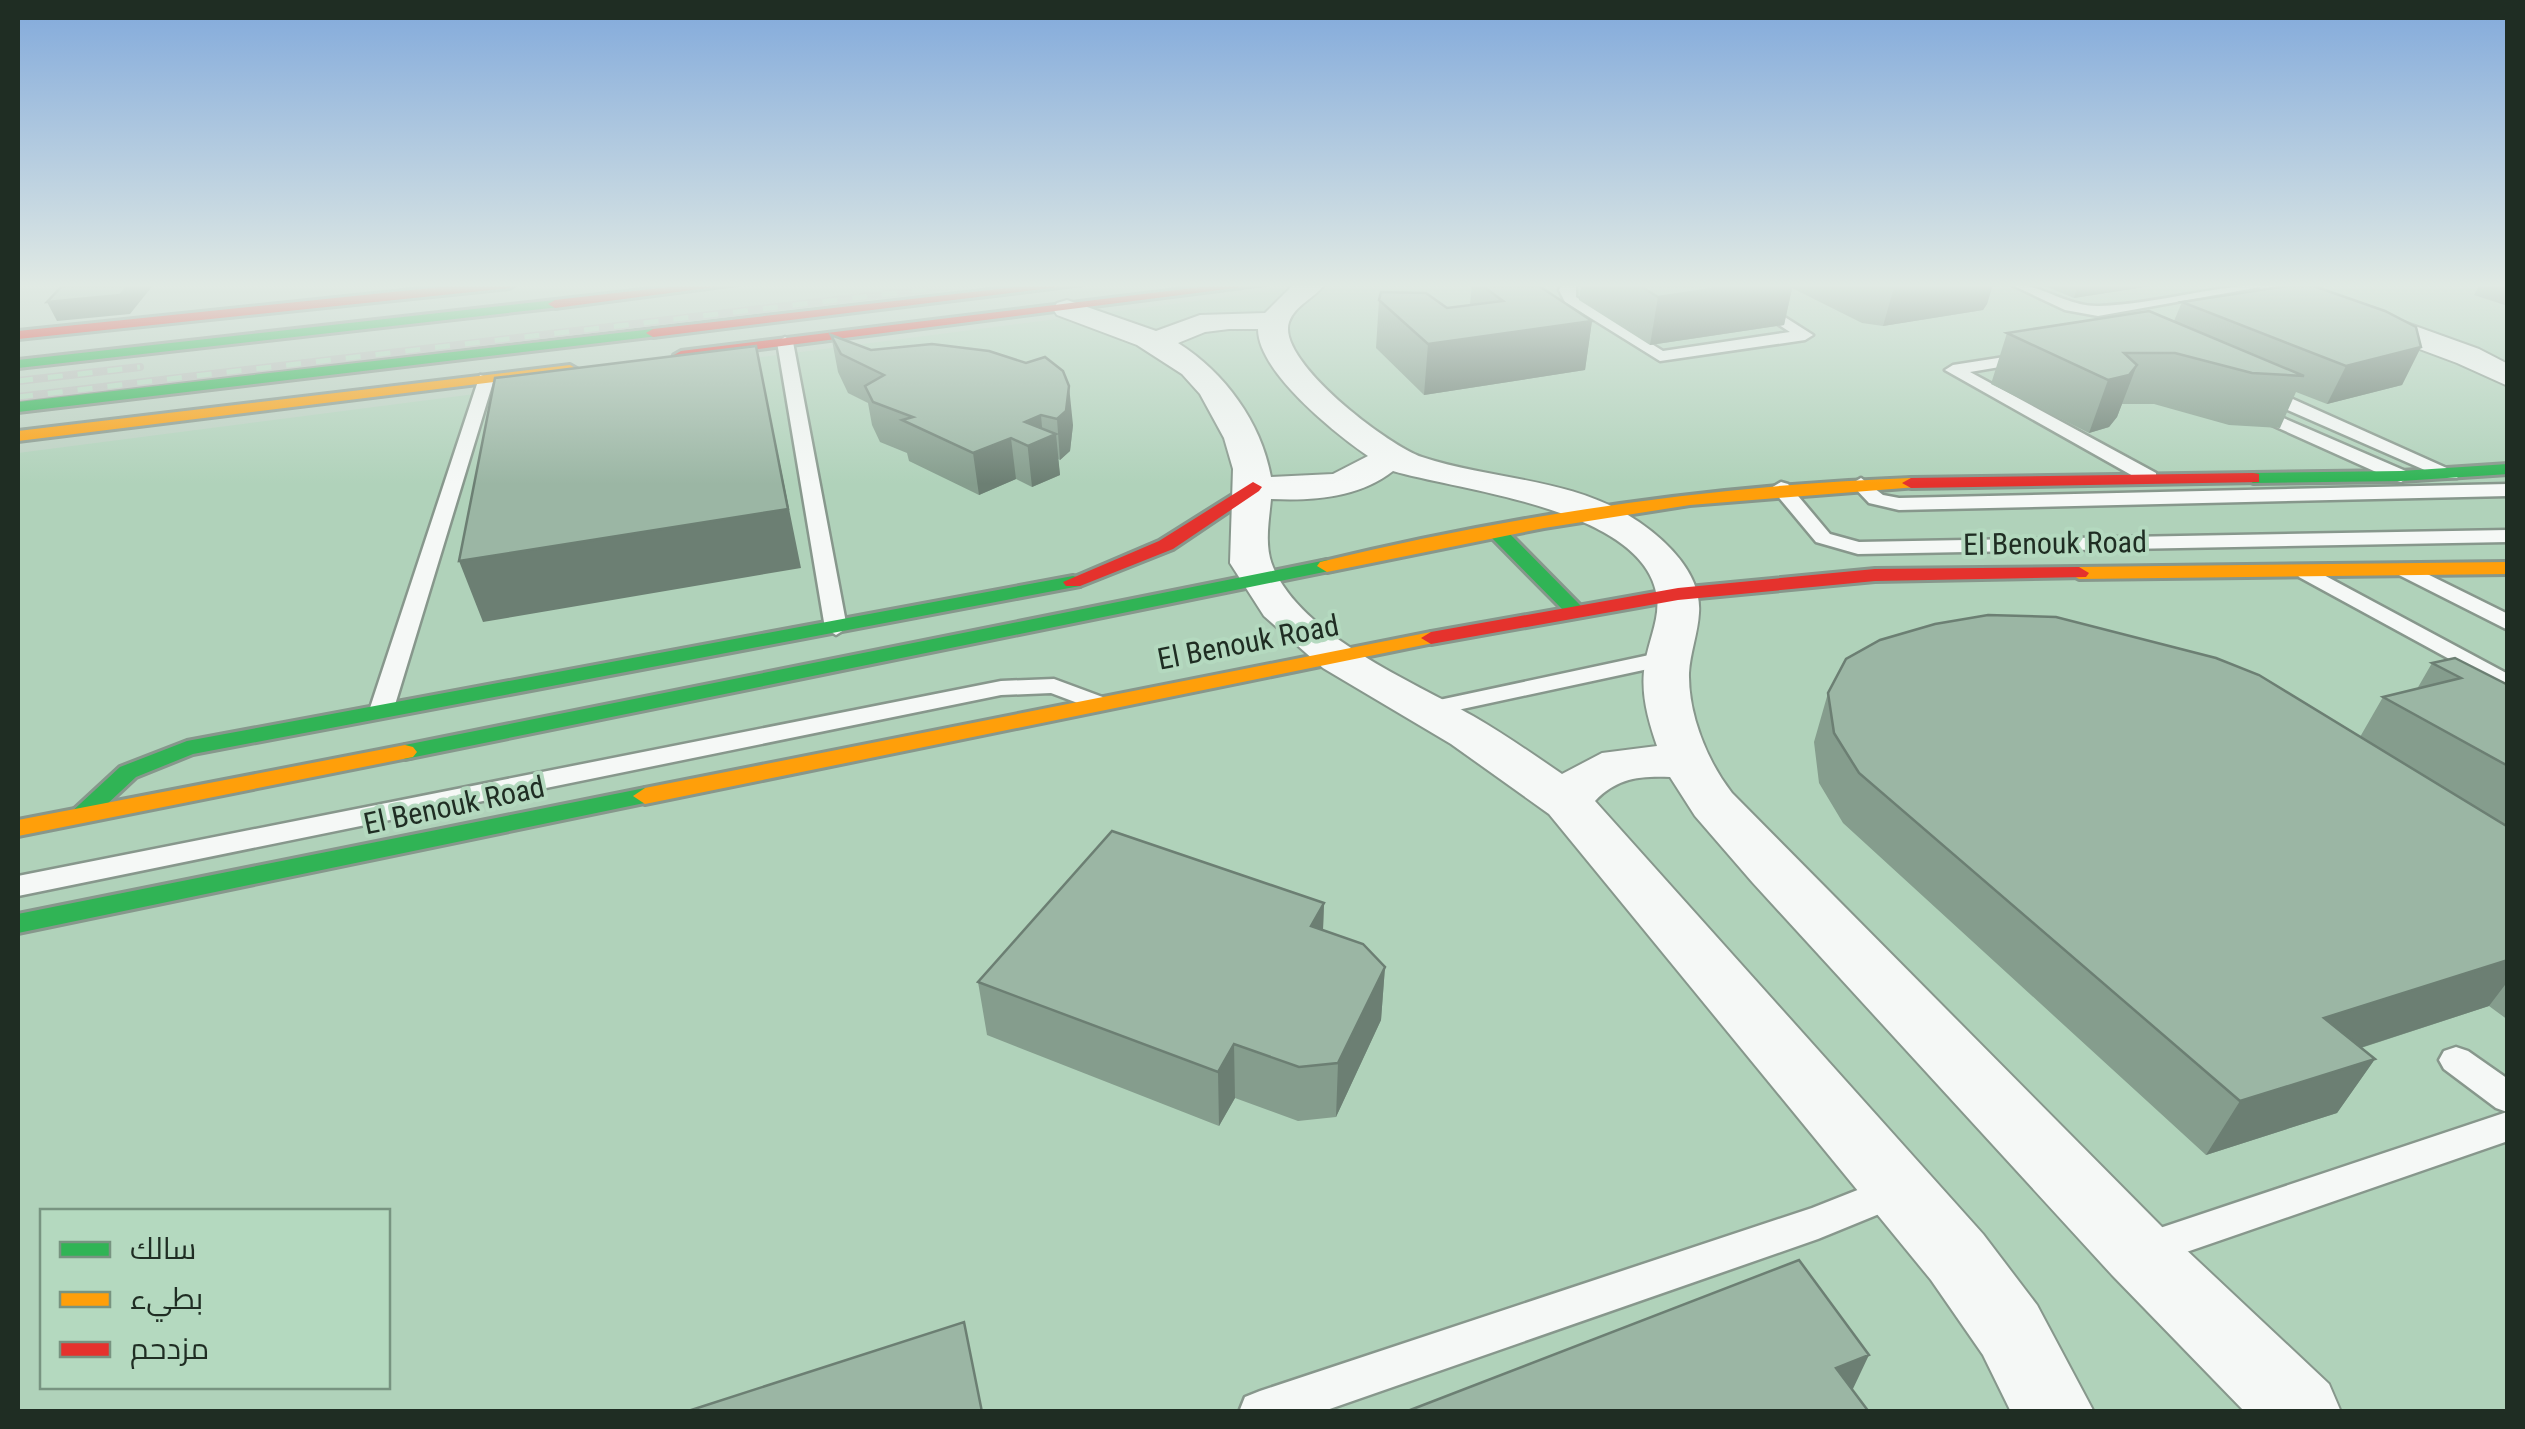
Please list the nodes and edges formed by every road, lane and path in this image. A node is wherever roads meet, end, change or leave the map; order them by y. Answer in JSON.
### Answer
{"nodes":[{"id":1,"x":137,"y":351,"type":"edge"},
{"id":2,"x":507,"y":351,"type":"edge"},
{"id":3,"x":718,"y":351,"type":"edge"},
{"id":4,"x":731,"y":351,"type":"edge"},
{"id":5,"x":761,"y":351,"type":"edge"},
{"id":6,"x":787,"y":351,"type":"edge"},
{"id":7,"x":1173,"y":351,"type":"edge"},
{"id":8,"x":1278,"y":351,"type":"edge"},
{"id":9,"x":1652,"y":351,"type":"edge"},
{"id":10,"x":1697,"y":351,"type":"edge"},
{"id":11,"x":2452,"y":351,"type":"edge"},
{"id":12,"x":2057,"y":353,"type":"edge"},
{"id":13,"x":664,"y":357,"type":"edge"},
{"id":14,"x":18,"y":364,"type":"edge"},
{"id":15,"x":585,"y":367,"type":"edge"},
{"id":16,"x":2499,"y":368,"type":"edge"},
{"id":17,"x":486,"y":379,"type":"junction"},
{"id":18,"x":2237,"y":381,"type":"edge"},
{"id":19,"x":2228,"y":398,"type":"edge"},
{"id":20,"x":18,"y":407,"type":"edge"},
{"id":21,"x":18,"y":436,"type":"edge"},
{"id":22,"x":1389,"y":457,"type":"junction"},
{"id":23,"x":2508,"y":468,"type":"edge"},
{"id":24,"x":2450,"y":474,"type":"junction"},
{"id":25,"x":2402,"y":476,"type":"junction"},
{"id":26,"x":2150,"y":477,"type":"junction"},
{"id":27,"x":1861,"y":484,"type":"junction"},
{"id":28,"x":1253,"y":487,"type":"junction"},
{"id":29,"x":1781,"y":488,"type":"junction"},
{"id":30,"x":2508,"y":490,"type":"edge"},
{"id":31,"x":1596,"y":513,"type":"junction"},
{"id":32,"x":1496,"y":531,"type":"junction"},
{"id":33,"x":2508,"y":536,"type":"edge"},
{"id":34,"x":2497,"y":569,"type":"edge"},
{"id":35,"x":2407,"y":570,"type":"junction"},
{"id":36,"x":2307,"y":572,"type":"junction"},
{"id":37,"x":2508,"y":580,"type":"edge"},
{"id":38,"x":1261,"y":581,"type":"junction"},
{"id":39,"x":1678,"y":594,"type":"junction"},
{"id":40,"x":996,"y":598,"type":"junction"},
{"id":41,"x":1169,"y":600,"type":"junction"},
{"id":42,"x":1574,"y":610,"type":"junction"},
{"id":43,"x":1196,"y":621,"type":"dead end"},
{"id":44,"x":2508,"y":623,"type":"edge"},
{"id":45,"x":836,"y":628,"type":"junction"},
{"id":46,"x":1012,"y":632,"type":"junction"},
{"id":47,"x":1335,"y":655,"type":"junction"},
{"id":48,"x":1668,"y":658,"type":"junction"},
{"id":49,"x":2508,"y":684,"type":"edge"},
{"id":50,"x":1099,"y":704,"type":"junction"},
{"id":51,"x":382,"y":708,"type":"junction"},
{"id":52,"x":1425,"y":710,"type":"junction"},
{"id":53,"x":1688,"y":764,"type":"junction"},
{"id":54,"x":1566,"y":802,"type":"junction"},
{"id":55,"x":79,"y":816,"type":"junction"},
{"id":56,"x":18,"y":828,"type":"edge"},
{"id":57,"x":18,"y":886,"type":"edge"},
{"id":58,"x":18,"y":924,"type":"edge"},
{"id":59,"x":2456,"y":1060,"type":"dead end"},
{"id":60,"x":2508,"y":1098,"type":"edge"},
{"id":61,"x":2508,"y":1126,"type":"edge"},
{"id":62,"x":1902,"y":1188,"type":"junction"},
{"id":63,"x":2138,"y":1252,"type":"junction"},
{"id":64,"x":1260,"y":1412,"type":"edge"},
{"id":65,"x":2054,"y":1412,"type":"edge"},
{"id":66,"x":2301,"y":1412,"type":"edge"}],
"edges":[{"from":1,"to":14,"type":"main road"},
{"from":2,"to":20,"type":"main road"},
{"from":3,"to":13,"type":"main road"},
{"from":4,"to":5,"type":"main road"},
{"from":6,"to":45,"type":"lane"},
{"from":7,"to":28,"type":"street"},
{"from":8,"to":22,"type":"street"},
{"from":9,"to":10,"type":"lane"},
{"from":11,"to":16,"type":"street"},
{"from":12,"to":26,"type":"lane"},
{"from":15,"to":17,"type":"main road"},
{"from":17,"to":21,"type":"main road"},
{"from":17,"to":51,"type":"lane"},
{"from":18,"to":24,"type":"lane"},
{"from":19,"to":25,"type":"lane"},
{"from":22,"to":28,"type":"street"},
{"from":22,"to":31,"type":"street"},
{"from":23,"to":24,"type":"main road","name":"El Benouk Road"},
{"from":24,"to":25,"type":"main road","name":"El Benouk Road"},
{"from":25,"to":26,"type":"main road","name":"El Benouk Road"},
{"from":26,"to":27,"type":"main road","name":"El Benouk Road"},
{"from":27,"to":29,"type":"main road","name":"El Benouk Road"},
{"from":27,"to":30,"type":"lane","name":"El Benouk Road"},
{"from":28,"to":38,"type":"street"},
{"from":28,"to":40,"type":"main road"},
{"from":29,"to":31,"type":"main road","name":"El Benouk Road"},
{"from":29,"to":33,"type":"lane"},
{"from":31,"to":32,"type":"main road","name":"El Benouk Road"},
{"from":31,"to":39,"type":"street"},
{"from":32,"to":38,"type":"main road","name":"El Benouk Road"},
{"from":32,"to":42,"type":"main road"},
{"from":34,"to":35,"type":"main road","name":"El Benouk Road"},
{"from":34,"to":37,"type":"lane"},
{"from":35,"to":36,"type":"main road","name":"El Benouk Road"},
{"from":35,"to":44,"type":"lane"},
{"from":36,"to":39,"type":"main road","name":"El Benouk Road"},
{"from":36,"to":49,"type":"lane"},
{"from":38,"to":41,"type":"main road","name":"El Benouk Road"},
{"from":38,"to":47,"type":"street"},
{"from":39,"to":42,"type":"main road","name":"El Benouk Road"},
{"from":39,"to":48,"type":"street"},
{"from":40,"to":45,"type":"main road"},
{"from":40,"to":46,"type":"main road"},
{"from":41,"to":43,"type":"main road"},
{"from":41,"to":46,"type":"main road","name":"El Benouk Road"},
{"from":42,"to":47,"type":"main road","name":"El Benouk Road"},
{"from":45,"to":51,"type":"main road"},
{"from":46,"to":55,"type":"main road","name":"El Benouk Road"},
{"from":47,"to":50,"type":"main road","name":"El Benouk Road"},
{"from":47,"to":52,"type":"street"},
{"from":48,"to":52,"type":"lane"},
{"from":48,"to":53,"type":"street"},
{"from":50,"to":57,"type":"lane"},
{"from":50,"to":58,"type":"main road","name":"El Benouk Road"},
{"from":51,"to":55,"type":"main road"},
{"from":52,"to":54,"type":"street"},
{"from":53,"to":54,"type":"street"},
{"from":53,"to":63,"type":"street"},
{"from":54,"to":62,"type":"street"},
{"from":55,"to":56,"type":"main road","name":"El Benouk Road"},
{"from":59,"to":60,"type":"lane"},
{"from":61,"to":63,"type":"lane"},
{"from":62,"to":64,"type":"lane"},
{"from":62,"to":65,"type":"street"},
{"from":63,"to":66,"type":"street"}]}
